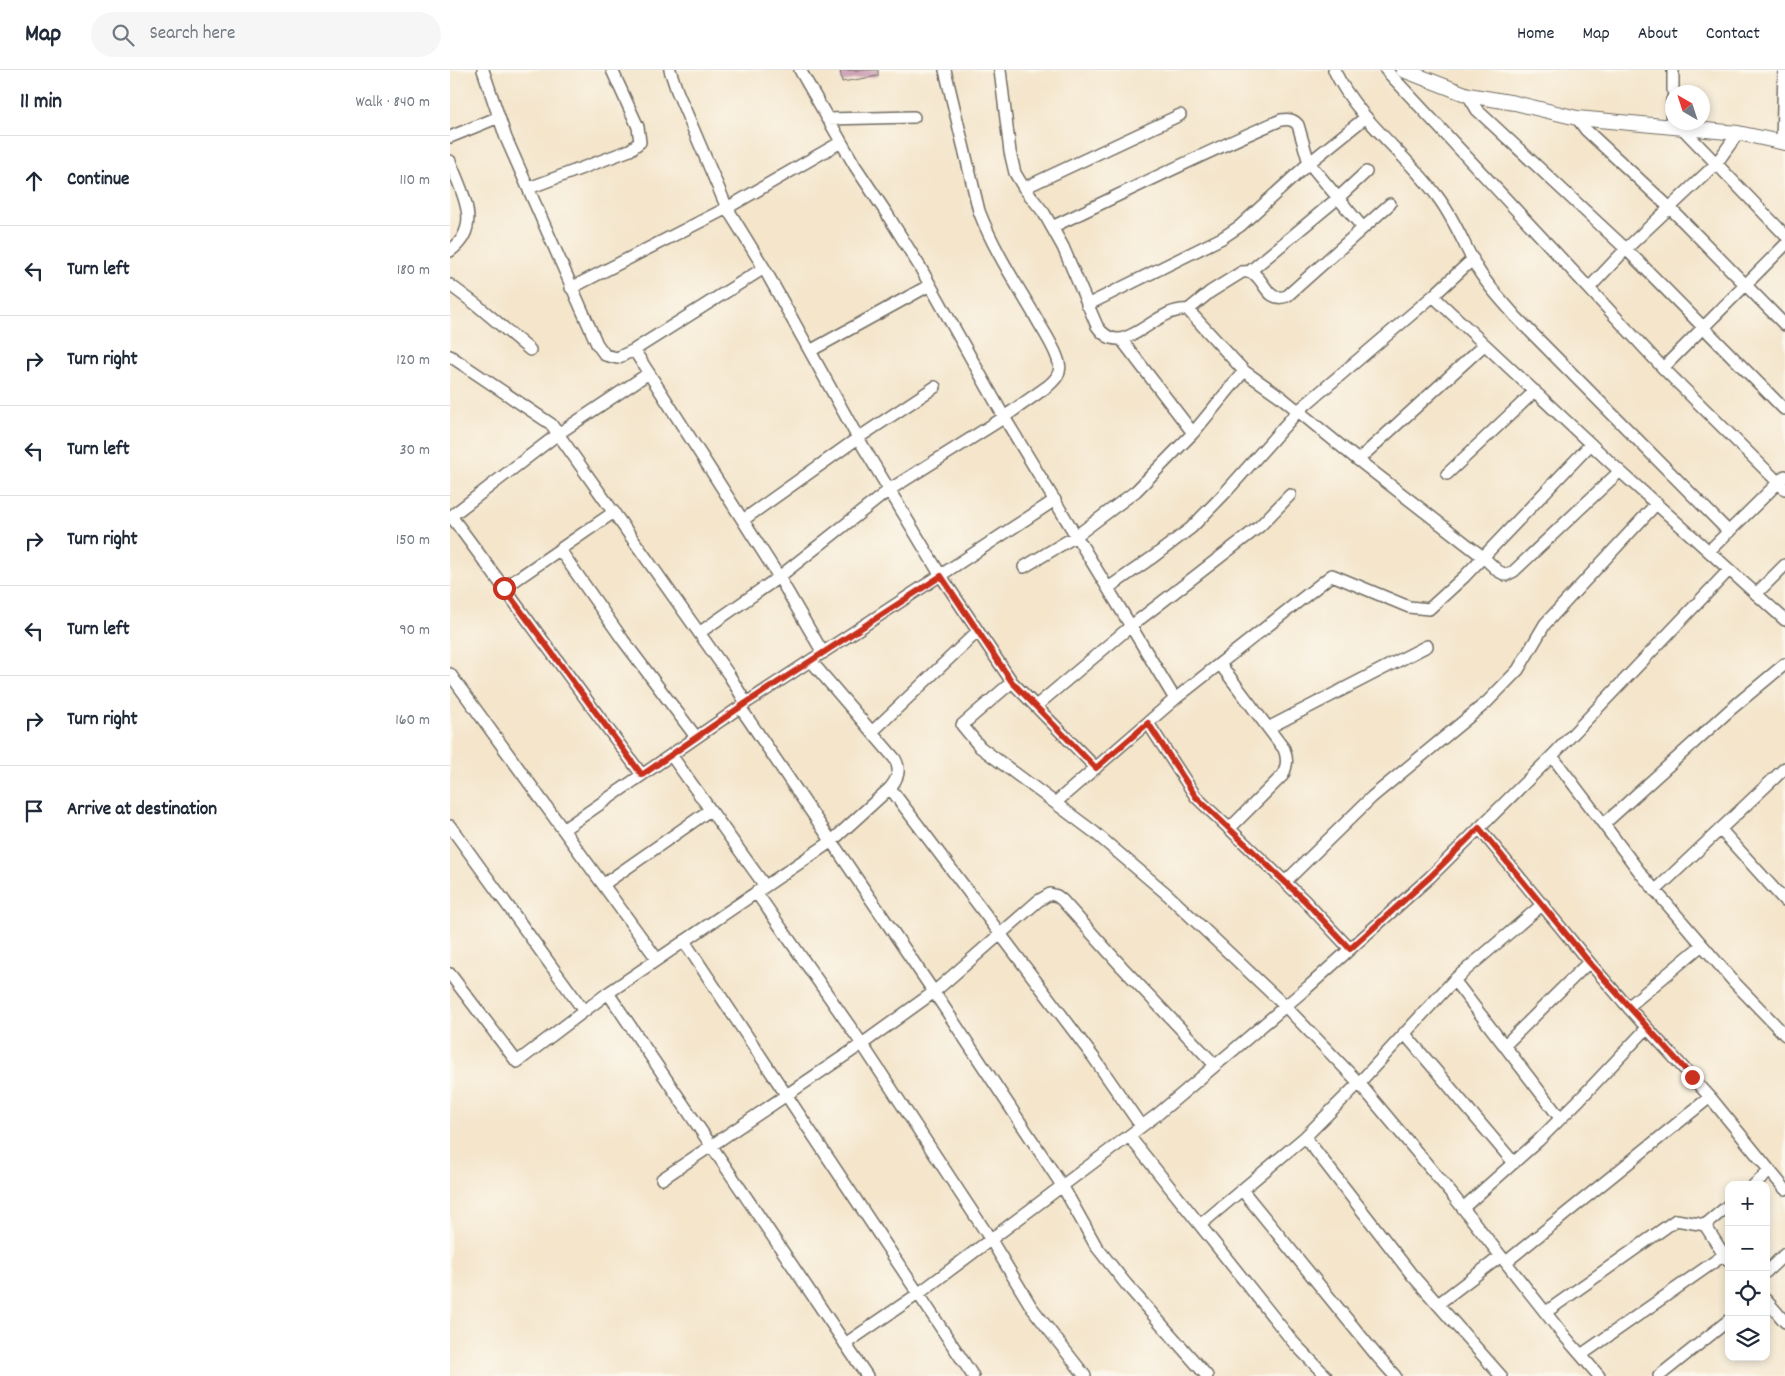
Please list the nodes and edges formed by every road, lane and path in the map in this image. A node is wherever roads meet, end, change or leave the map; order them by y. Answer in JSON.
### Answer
{"nodes":[{"id":1,"x":483,"y":70,"type":"edge"},
{"id":2,"x":612,"y":70,"type":"edge"},
{"id":3,"x":670,"y":70,"type":"edge"},
{"id":4,"x":800,"y":70,"type":"edge"},
{"id":5,"x":944,"y":70,"type":"edge"},
{"id":6,"x":1000,"y":70,"type":"edge"},
{"id":7,"x":1334,"y":70,"type":"edge"},
{"id":8,"x":1386,"y":70,"type":"edge"},
{"id":9,"x":1403,"y":70,"type":"edge"},
{"id":10,"x":1673,"y":70,"type":"edge"},
{"id":11,"x":1784,"y":70,"type":"edge"},
{"id":12,"x":1423,"y":74,"type":"edge"},
{"id":13,"x":1673,"y":85,"type":"edge"},
{"id":14,"x":1468,"y":95,"type":"junction"},
{"id":15,"x":1180,"y":114,"type":"dead end"},
{"id":16,"x":498,"y":116,"type":"junction"},
{"id":17,"x":914,"y":117,"type":"dead end"},
{"id":18,"x":1366,"y":117,"type":"junction"},
{"id":19,"x":1577,"y":118,"type":"junction"},
{"id":20,"x":827,"y":119,"type":"junction"},
{"id":21,"x":1665,"y":126,"type":"edge"},
{"id":22,"x":1679,"y":130,"type":"edge"},
{"id":23,"x":1707,"y":130,"type":"edge"},
{"id":24,"x":1738,"y":133,"type":"junction"},
{"id":25,"x":450,"y":137,"type":"edge"},
{"id":26,"x":841,"y":142,"type":"junction"},
{"id":27,"x":1784,"y":143,"type":"edge"},
{"id":28,"x":450,"y":161,"type":"edge"},
{"id":29,"x":1309,"y":163,"type":"junction"},
{"id":30,"x":1716,"y":164,"type":"junction"},
{"id":31,"x":1366,"y":172,"type":"dead end"},
{"id":32,"x":529,"y":188,"type":"junction"},
{"id":33,"x":1024,"y":188,"type":"junction"},
{"id":34,"x":1338,"y":198,"type":"junction"},
{"id":35,"x":1390,"y":204,"type":"dead end"},
{"id":36,"x":727,"y":208,"type":"junction"},
{"id":37,"x":1670,"y":208,"type":"junction"},
{"id":38,"x":1052,"y":227,"type":"junction"},
{"id":39,"x":1363,"y":228,"type":"junction"},
{"id":40,"x":1785,"y":235,"type":"edge"},
{"id":41,"x":1785,"y":245,"type":"edge"},
{"id":42,"x":1626,"y":249,"type":"junction"},
{"id":43,"x":450,"y":251,"type":"edge"},
{"id":44,"x":1472,"y":259,"type":"junction"},
{"id":45,"x":764,"y":268,"type":"junction"},
{"id":46,"x":1249,"y":272,"type":"junction"},
{"id":47,"x":450,"y":285,"type":"edge"},
{"id":48,"x":930,"y":285,"type":"junction"},
{"id":49,"x":1745,"y":285,"type":"junction"},
{"id":50,"x":571,"y":288,"type":"junction"},
{"id":51,"x":1589,"y":288,"type":"junction"},
{"id":52,"x":1433,"y":296,"type":"junction"},
{"id":53,"x":1088,"y":305,"type":"junction"},
{"id":54,"x":1188,"y":310,"type":"junction"},
{"id":55,"x":1785,"y":325,"type":"edge"},
{"id":56,"x":1702,"y":328,"type":"junction"},
{"id":57,"x":1121,"y":340,"type":"junction"},
{"id":58,"x":1484,"y":345,"type":"junction"},
{"id":59,"x":530,"y":350,"type":"dead end"},
{"id":60,"x":634,"y":350,"type":"junction"},
{"id":61,"x":810,"y":351,"type":"junction"},
{"id":62,"x":450,"y":356,"type":"edge"},
{"id":63,"x":1663,"y":368,"type":"junction"},
{"id":64,"x":1244,"y":371,"type":"junction"},
{"id":65,"x":649,"y":373,"type":"junction"},
{"id":66,"x":935,"y":387,"type":"dead end"},
{"id":67,"x":1535,"y":392,"type":"junction"},
{"id":68,"x":1785,"y":409,"type":"edge"},
{"id":69,"x":1298,"y":411,"type":"junction"},
{"id":70,"x":1004,"y":417,"type":"junction"},
{"id":71,"x":1193,"y":433,"type":"junction"},
{"id":72,"x":558,"y":434,"type":"junction"},
{"id":73,"x":858,"y":438,"type":"junction"},
{"id":74,"x":1591,"y":444,"type":"junction"},
{"id":75,"x":1358,"y":460,"type":"junction"},
{"id":76,"x":1620,"y":471,"type":"junction"},
{"id":77,"x":1447,"y":474,"type":"dead end"},
{"id":78,"x":1783,"y":483,"type":"edge"},
{"id":79,"x":889,"y":490,"type":"junction"},
{"id":80,"x":1290,"y":495,"type":"dead end"},
{"id":81,"x":1055,"y":500,"type":"junction"},
{"id":82,"x":1657,"y":504,"type":"junction"},
{"id":83,"x":614,"y":512,"type":"junction"},
{"id":84,"x":451,"y":516,"type":"edge"},
{"id":85,"x":742,"y":520,"type":"junction"},
{"id":86,"x":1729,"y":532,"type":"junction"},
{"id":87,"x":1076,"y":536,"type":"junction"},
{"id":88,"x":560,"y":550,"type":"junction"},
{"id":89,"x":1709,"y":551,"type":"junction"},
{"id":90,"x":1483,"y":557,"type":"junction"},
{"id":91,"x":1785,"y":565,"type":"edge"},
{"id":92,"x":1024,"y":567,"type":"dead end"},
{"id":93,"x":1729,"y":570,"type":"junction"},
{"id":94,"x":941,"y":576,"type":"junction"},
{"id":95,"x":779,"y":577,"type":"junction"},
{"id":96,"x":504,"y":588,"type":"junction"},
{"id":97,"x":1108,"y":588,"type":"junction"},
{"id":98,"x":1756,"y":594,"type":"junction"},
{"id":99,"x":1785,"y":620,"type":"edge"},
{"id":100,"x":1131,"y":626,"type":"junction"},
{"id":101,"x":978,"y":631,"type":"junction"},
{"id":102,"x":699,"y":633,"type":"junction"},
{"id":103,"x":1427,"y":646,"type":"dead end"},
{"id":104,"x":823,"y":653,"type":"junction"},
{"id":105,"x":811,"y":661,"type":"junction"},
{"id":106,"x":1220,"y":664,"type":"junction"},
{"id":107,"x":1785,"y":664,"type":"edge"},
{"id":108,"x":452,"y":681,"type":"edge"},
{"id":109,"x":1012,"y":682,"type":"junction"},
{"id":110,"x":1175,"y":699,"type":"junction"},
{"id":111,"x":743,"y":705,"type":"junction"},
{"id":112,"x":1036,"y":706,"type":"junction"},
{"id":113,"x":1148,"y":723,"type":"junction"},
{"id":114,"x":1268,"y":728,"type":"junction"},
{"id":115,"x":872,"y":732,"type":"junction"},
{"id":116,"x":696,"y":737,"type":"junction"},
{"id":117,"x":671,"y":755,"type":"junction"},
{"id":118,"x":1552,"y":756,"type":"junction"},
{"id":119,"x":1096,"y":768,"type":"junction"},
{"id":120,"x":1785,"y":768,"type":"edge"},
{"id":121,"x":642,"y":775,"type":"junction"},
{"id":122,"x":890,"y":788,"type":"junction"},
{"id":123,"x":1055,"y":803,"type":"junction"},
{"id":124,"x":710,"y":810,"type":"junction"},
{"id":125,"x":1604,"y":824,"type":"junction"},
{"id":126,"x":450,"y":826,"type":"edge"},
{"id":127,"x":1479,"y":828,"type":"junction"},
{"id":128,"x":564,"y":829,"type":"junction"},
{"id":129,"x":1229,"y":829,"type":"junction"},
{"id":130,"x":1720,"y":829,"type":"junction"},
{"id":131,"x":832,"y":841,"type":"junction"},
{"id":132,"x":1285,"y":882,"type":"junction"},
{"id":133,"x":604,"y":884,"type":"junction"},
{"id":134,"x":760,"y":889,"type":"junction"},
{"id":135,"x":1655,"y":891,"type":"junction"},
{"id":136,"x":1785,"y":902,"type":"edge"},
{"id":137,"x":1543,"y":904,"type":"junction"},
{"id":138,"x":1000,"y":934,"type":"junction"},
{"id":139,"x":684,"y":941,"type":"junction"},
{"id":140,"x":1702,"y":945,"type":"junction"},
{"id":141,"x":1350,"y":949,"type":"junction"},
{"id":142,"x":657,"y":959,"type":"junction"},
{"id":143,"x":1589,"y":962,"type":"junction"},
{"id":144,"x":450,"y":974,"type":"edge"},
{"id":145,"x":1454,"y":980,"type":"junction"},
{"id":146,"x":934,"y":992,"type":"junction"},
{"id":147,"x":608,"y":993,"type":"junction"},
{"id":148,"x":1285,"y":1006,"type":"junction"},
{"id":149,"x":1628,"y":1007,"type":"junction"},
{"id":150,"x":584,"y":1011,"type":"junction"},
{"id":151,"x":1647,"y":1028,"type":"junction"},
{"id":152,"x":1404,"y":1033,"type":"junction"},
{"id":153,"x":1785,"y":1035,"type":"edge"},
{"id":154,"x":862,"y":1044,"type":"junction"},
{"id":155,"x":1504,"y":1046,"type":"junction"},
{"id":156,"x":1215,"y":1065,"type":"junction"},
{"id":157,"x":1359,"y":1083,"type":"junction"},
{"id":158,"x":786,"y":1095,"type":"junction"},
{"id":159,"x":1710,"y":1097,"type":"junction"},
{"id":160,"x":1560,"y":1118,"type":"junction"},
{"id":161,"x":1141,"y":1126,"type":"junction"},
{"id":162,"x":1129,"y":1136,"type":"junction"},
{"id":163,"x":1305,"y":1138,"type":"junction"},
{"id":164,"x":710,"y":1145,"type":"junction"},
{"id":165,"x":1514,"y":1163,"type":"junction"},
{"id":166,"x":1770,"y":1171,"type":"junction"},
{"id":167,"x":662,"y":1179,"type":"dead end"},
{"id":168,"x":1759,"y":1181,"type":"edge"},
{"id":169,"x":1063,"y":1186,"type":"junction"},
{"id":170,"x":1785,"y":1189,"type":"edge"},
{"id":171,"x":1242,"y":1190,"type":"junction"},
{"id":172,"x":1463,"y":1208,"type":"junction"},
{"id":173,"x":1725,"y":1208,"type":"edge"},
{"id":174,"x":1200,"y":1225,"type":"junction"},
{"id":175,"x":1705,"y":1225,"type":"junction"},
{"id":176,"x":991,"y":1240,"type":"junction"},
{"id":177,"x":1785,"y":1254,"type":"edge"},
{"id":178,"x":1725,"y":1256,"type":"edge"},
{"id":179,"x":1503,"y":1259,"type":"junction"},
{"id":180,"x":1725,"y":1259,"type":"edge"},
{"id":181,"x":1767,"y":1271,"type":"edge"},
{"id":182,"x":918,"y":1294,"type":"junction"},
{"id":183,"x":1438,"y":1304,"type":"junction"},
{"id":184,"x":1770,"y":1305,"type":"edge"},
{"id":185,"x":1546,"y":1312,"type":"junction"},
{"id":186,"x":1785,"y":1322,"type":"edge"},
{"id":187,"x":1725,"y":1323,"type":"edge"},
{"id":188,"x":845,"y":1344,"type":"junction"},
{"id":189,"x":1580,"y":1355,"type":"junction"},
{"id":190,"x":867,"y":1376,"type":"edge"},
{"id":191,"x":973,"y":1376,"type":"edge"},
{"id":192,"x":1085,"y":1376,"type":"edge"},
{"id":193,"x":1207,"y":1376,"type":"edge"},
{"id":194,"x":1326,"y":1376,"type":"edge"},
{"id":195,"x":1396,"y":1376,"type":"edge"},
{"id":196,"x":1501,"y":1376,"type":"edge"},
{"id":197,"x":1599,"y":1376,"type":"edge"},
{"id":198,"x":1660,"y":1376,"type":"edge"}],
"edges":[{"from":1,"to":16,"type":"street"},
{"from":2,"to":32,"type":"street"},
{"from":3,"to":36,"type":"street"},
{"from":4,"to":20,"type":"street"},
{"from":5,"to":70,"type":"street"},
{"from":6,"to":33,"type":"street"},
{"from":7,"to":18,"type":"street"},
{"from":8,"to":51,"type":"street"},
{"from":9,"to":12,"type":"street"},
{"from":10,"to":13,"type":"street"},
{"from":11,"to":27,"type":"street"},
{"from":12,"to":14,"type":"street"},
{"from":14,"to":19,"type":"street"},
{"from":14,"to":42,"type":"street"},
{"from":15,"to":33,"type":"street"},
{"from":16,"to":25,"type":"street"},
{"from":16,"to":32,"type":"street"},
{"from":17,"to":20,"type":"street"},
{"from":18,"to":29,"type":"street"},
{"from":18,"to":44,"type":"street"},
{"from":19,"to":21,"type":"street"},
{"from":19,"to":37,"type":"street"},
{"from":20,"to":26,"type":"street"},
{"from":22,"to":30,"type":"street"},
{"from":23,"to":24,"type":"street"},
{"from":24,"to":27,"type":"street"},
{"from":24,"to":30,"type":"street"},
{"from":26,"to":36,"type":"street"},
{"from":26,"to":48,"type":"street"},
{"from":28,"to":43,"type":"street"},
{"from":29,"to":34,"type":"street"},
{"from":29,"to":38,"type":"street"},
{"from":29,"to":53,"type":"street"},
{"from":30,"to":37,"type":"street"},
{"from":30,"to":40,"type":"street"},
{"from":31,"to":34,"type":"street"},
{"from":32,"to":50,"type":"street"},
{"from":33,"to":38,"type":"street"},
{"from":34,"to":39,"type":"street"},
{"from":34,"to":46,"type":"street"},
{"from":35,"to":39,"type":"street"},
{"from":36,"to":45,"type":"street"},
{"from":36,"to":50,"type":"street"},
{"from":37,"to":42,"type":"street"},
{"from":37,"to":49,"type":"street"},
{"from":38,"to":53,"type":"street"},
{"from":39,"to":46,"type":"street"},
{"from":41,"to":49,"type":"street"},
{"from":42,"to":51,"type":"street"},
{"from":42,"to":56,"type":"street"},
{"from":44,"to":52,"type":"street"},
{"from":44,"to":86,"type":"street"},
{"from":45,"to":60,"type":"street"},
{"from":45,"to":61,"type":"street"},
{"from":46,"to":54,"type":"street"},
{"from":47,"to":59,"type":"street"},
{"from":48,"to":61,"type":"street"},
{"from":48,"to":70,"type":"street"},
{"from":49,"to":55,"type":"street"},
{"from":49,"to":56,"type":"street"},
{"from":50,"to":60,"type":"street"},
{"from":51,"to":63,"type":"street"},
{"from":52,"to":58,"type":"street"},
{"from":52,"to":69,"type":"street"},
{"from":53,"to":57,"type":"street"},
{"from":54,"to":57,"type":"street"},
{"from":54,"to":64,"type":"street"},
{"from":56,"to":63,"type":"street"},
{"from":56,"to":68,"type":"street"},
{"from":57,"to":71,"type":"street"},
{"from":58,"to":67,"type":"street"},
{"from":58,"to":75,"type":"street"},
{"from":60,"to":65,"type":"street"},
{"from":61,"to":73,"type":"street"},
{"from":62,"to":72,"type":"street"},
{"from":63,"to":78,"type":"street"},
{"from":64,"to":69,"type":"street"},
{"from":64,"to":71,"type":"street"},
{"from":65,"to":72,"type":"street"},
{"from":65,"to":85,"type":"street"},
{"from":66,"to":73,"type":"street"},
{"from":67,"to":74,"type":"street"},
{"from":67,"to":77,"type":"street"},
{"from":69,"to":75,"type":"street"},
{"from":69,"to":97,"type":"street"},
{"from":70,"to":79,"type":"street"},
{"from":70,"to":81,"type":"street"},
{"from":71,"to":87,"type":"street"},
{"from":72,"to":83,"type":"street"},
{"from":72,"to":84,"type":"street"},
{"from":73,"to":79,"type":"street"},
{"from":73,"to":85,"type":"street"},
{"from":74,"to":76,"type":"street"},
{"from":74,"to":90,"type":"street"},
{"from":75,"to":90,"type":"street"},
{"from":76,"to":82,"type":"street"},
{"from":76,"to":90,"type":"street"},
{"from":78,"to":86,"type":"street"},
{"from":79,"to":94,"type":"street"},
{"from":79,"to":95,"type":"street"},
{"from":80,"to":100,"type":"street"},
{"from":81,"to":87,"type":"street"},
{"from":81,"to":94,"type":"street"},
{"from":82,"to":89,"type":"street"},
{"from":82,"to":132,"type":"street"},
{"from":83,"to":88,"type":"street"},
{"from":83,"to":102,"type":"street"},
{"from":84,"to":96,"type":"street"},
{"from":85,"to":95,"type":"street"},
{"from":86,"to":89,"type":"street"},
{"from":87,"to":92,"type":"street"},
{"from":87,"to":97,"type":"street"},
{"from":88,"to":96,"type":"street"},
{"from":88,"to":116,"type":"street"},
{"from":89,"to":93,"type":"street"},
{"from":90,"to":106,"type":"street"},
{"from":91,"to":98,"type":"street"},
{"from":93,"to":98,"type":"street"},
{"from":93,"to":118,"type":"street"},
{"from":94,"to":101,"type":"street"},
{"from":94,"to":104,"type":"street"},
{"from":95,"to":102,"type":"street"},
{"from":95,"to":104,"type":"street"},
{"from":96,"to":121,"type":"street"},
{"from":97,"to":100,"type":"street"},
{"from":98,"to":99,"type":"street"},
{"from":100,"to":110,"type":"street"},
{"from":100,"to":112,"type":"street"},
{"from":101,"to":109,"type":"street"},
{"from":101,"to":115,"type":"street"},
{"from":102,"to":111,"type":"street"},
{"from":103,"to":114,"type":"street"},
{"from":104,"to":105,"type":"street"},
{"from":105,"to":111,"type":"street"},
{"from":105,"to":115,"type":"street"},
{"from":106,"to":110,"type":"street"},
{"from":106,"to":114,"type":"street"},
{"from":107,"to":125,"type":"street"},
{"from":108,"to":128,"type":"street"},
{"from":109,"to":112,"type":"street"},
{"from":109,"to":123,"type":"street"},
{"from":110,"to":113,"type":"street"},
{"from":111,"to":116,"type":"street"},
{"from":111,"to":131,"type":"street"},
{"from":112,"to":119,"type":"street"},
{"from":113,"to":119,"type":"street"},
{"from":113,"to":129,"type":"street"},
{"from":114,"to":129,"type":"street"},
{"from":115,"to":122,"type":"street"},
{"from":116,"to":117,"type":"street"},
{"from":117,"to":121,"type":"street"},
{"from":117,"to":124,"type":"street"},
{"from":118,"to":125,"type":"street"},
{"from":118,"to":127,"type":"street"},
{"from":119,"to":123,"type":"street"},
{"from":120,"to":130,"type":"street"},
{"from":121,"to":128,"type":"street"},
{"from":122,"to":131,"type":"street"},
{"from":122,"to":138,"type":"street"},
{"from":123,"to":148,"type":"street"},
{"from":124,"to":133,"type":"street"},
{"from":124,"to":134,"type":"street"},
{"from":125,"to":135,"type":"street"},
{"from":126,"to":150,"type":"street"},
{"from":127,"to":137,"type":"street"},
{"from":127,"to":141,"type":"street"},
{"from":128,"to":133,"type":"street"},
{"from":129,"to":132,"type":"street"},
{"from":130,"to":135,"type":"street"},
{"from":130,"to":136,"type":"street"},
{"from":131,"to":134,"type":"street"},
{"from":131,"to":146,"type":"street"},
{"from":132,"to":141,"type":"street"},
{"from":133,"to":142,"type":"street"},
{"from":134,"to":139,"type":"street"},
{"from":134,"to":154,"type":"street"},
{"from":135,"to":140,"type":"street"},
{"from":137,"to":143,"type":"street"},
{"from":137,"to":145,"type":"street"},
{"from":138,"to":146,"type":"street"},
{"from":138,"to":156,"type":"street"},
{"from":138,"to":161,"type":"street"},
{"from":139,"to":142,"type":"street"},
{"from":139,"to":158,"type":"street"},
{"from":140,"to":149,"type":"street"},
{"from":140,"to":153,"type":"street"},
{"from":141,"to":148,"type":"street"},
{"from":142,"to":147,"type":"street"},
{"from":143,"to":149,"type":"street"},
{"from":143,"to":155,"type":"street"},
{"from":144,"to":150,"type":"street"},
{"from":145,"to":152,"type":"street"},
{"from":145,"to":155,"type":"street"},
{"from":146,"to":154,"type":"street"},
{"from":146,"to":169,"type":"street"},
{"from":147,"to":150,"type":"street"},
{"from":147,"to":164,"type":"street"},
{"from":148,"to":156,"type":"street"},
{"from":148,"to":157,"type":"street"},
{"from":149,"to":151,"type":"street"},
{"from":151,"to":159,"type":"street"},
{"from":151,"to":160,"type":"street"},
{"from":152,"to":157,"type":"street"},
{"from":152,"to":165,"type":"street"},
{"from":154,"to":158,"type":"street"},
{"from":154,"to":176,"type":"street"},
{"from":155,"to":160,"type":"street"},
{"from":156,"to":161,"type":"street"},
{"from":157,"to":163,"type":"street"},
{"from":157,"to":172,"type":"street"},
{"from":158,"to":164,"type":"street"},
{"from":158,"to":182,"type":"street"},
{"from":159,"to":166,"type":"street"},
{"from":159,"to":179,"type":"street"},
{"from":160,"to":165,"type":"street"},
{"from":161,"to":162,"type":"street"},
{"from":162,"to":169,"type":"street"},
{"from":162,"to":174,"type":"street"},
{"from":163,"to":171,"type":"street"},
{"from":163,"to":183,"type":"street"},
{"from":164,"to":167,"type":"street"},
{"from":164,"to":188,"type":"street"},
{"from":165,"to":172,"type":"street"},
{"from":166,"to":168,"type":"street"},
{"from":166,"to":170,"type":"street"},
{"from":169,"to":176,"type":"street"},
{"from":169,"to":193,"type":"street"},
{"from":171,"to":174,"type":"street"},
{"from":171,"to":195,"type":"street"},
{"from":172,"to":179,"type":"street"},
{"from":173,"to":175,"type":"street"},
{"from":174,"to":194,"type":"street"},
{"from":175,"to":178,"type":"street"},
{"from":175,"to":185,"type":"street"},
{"from":176,"to":182,"type":"street"},
{"from":176,"to":192,"type":"street"},
{"from":177,"to":181,"type":"street"},
{"from":179,"to":183,"type":"street"},
{"from":179,"to":185,"type":"street"},
{"from":180,"to":189,"type":"street"},
{"from":182,"to":188,"type":"street"},
{"from":182,"to":191,"type":"street"},
{"from":183,"to":196,"type":"street"},
{"from":184,"to":186,"type":"street"},
{"from":185,"to":189,"type":"street"},
{"from":187,"to":198,"type":"street"},
{"from":188,"to":190,"type":"street"},
{"from":189,"to":197,"type":"street"}]}
